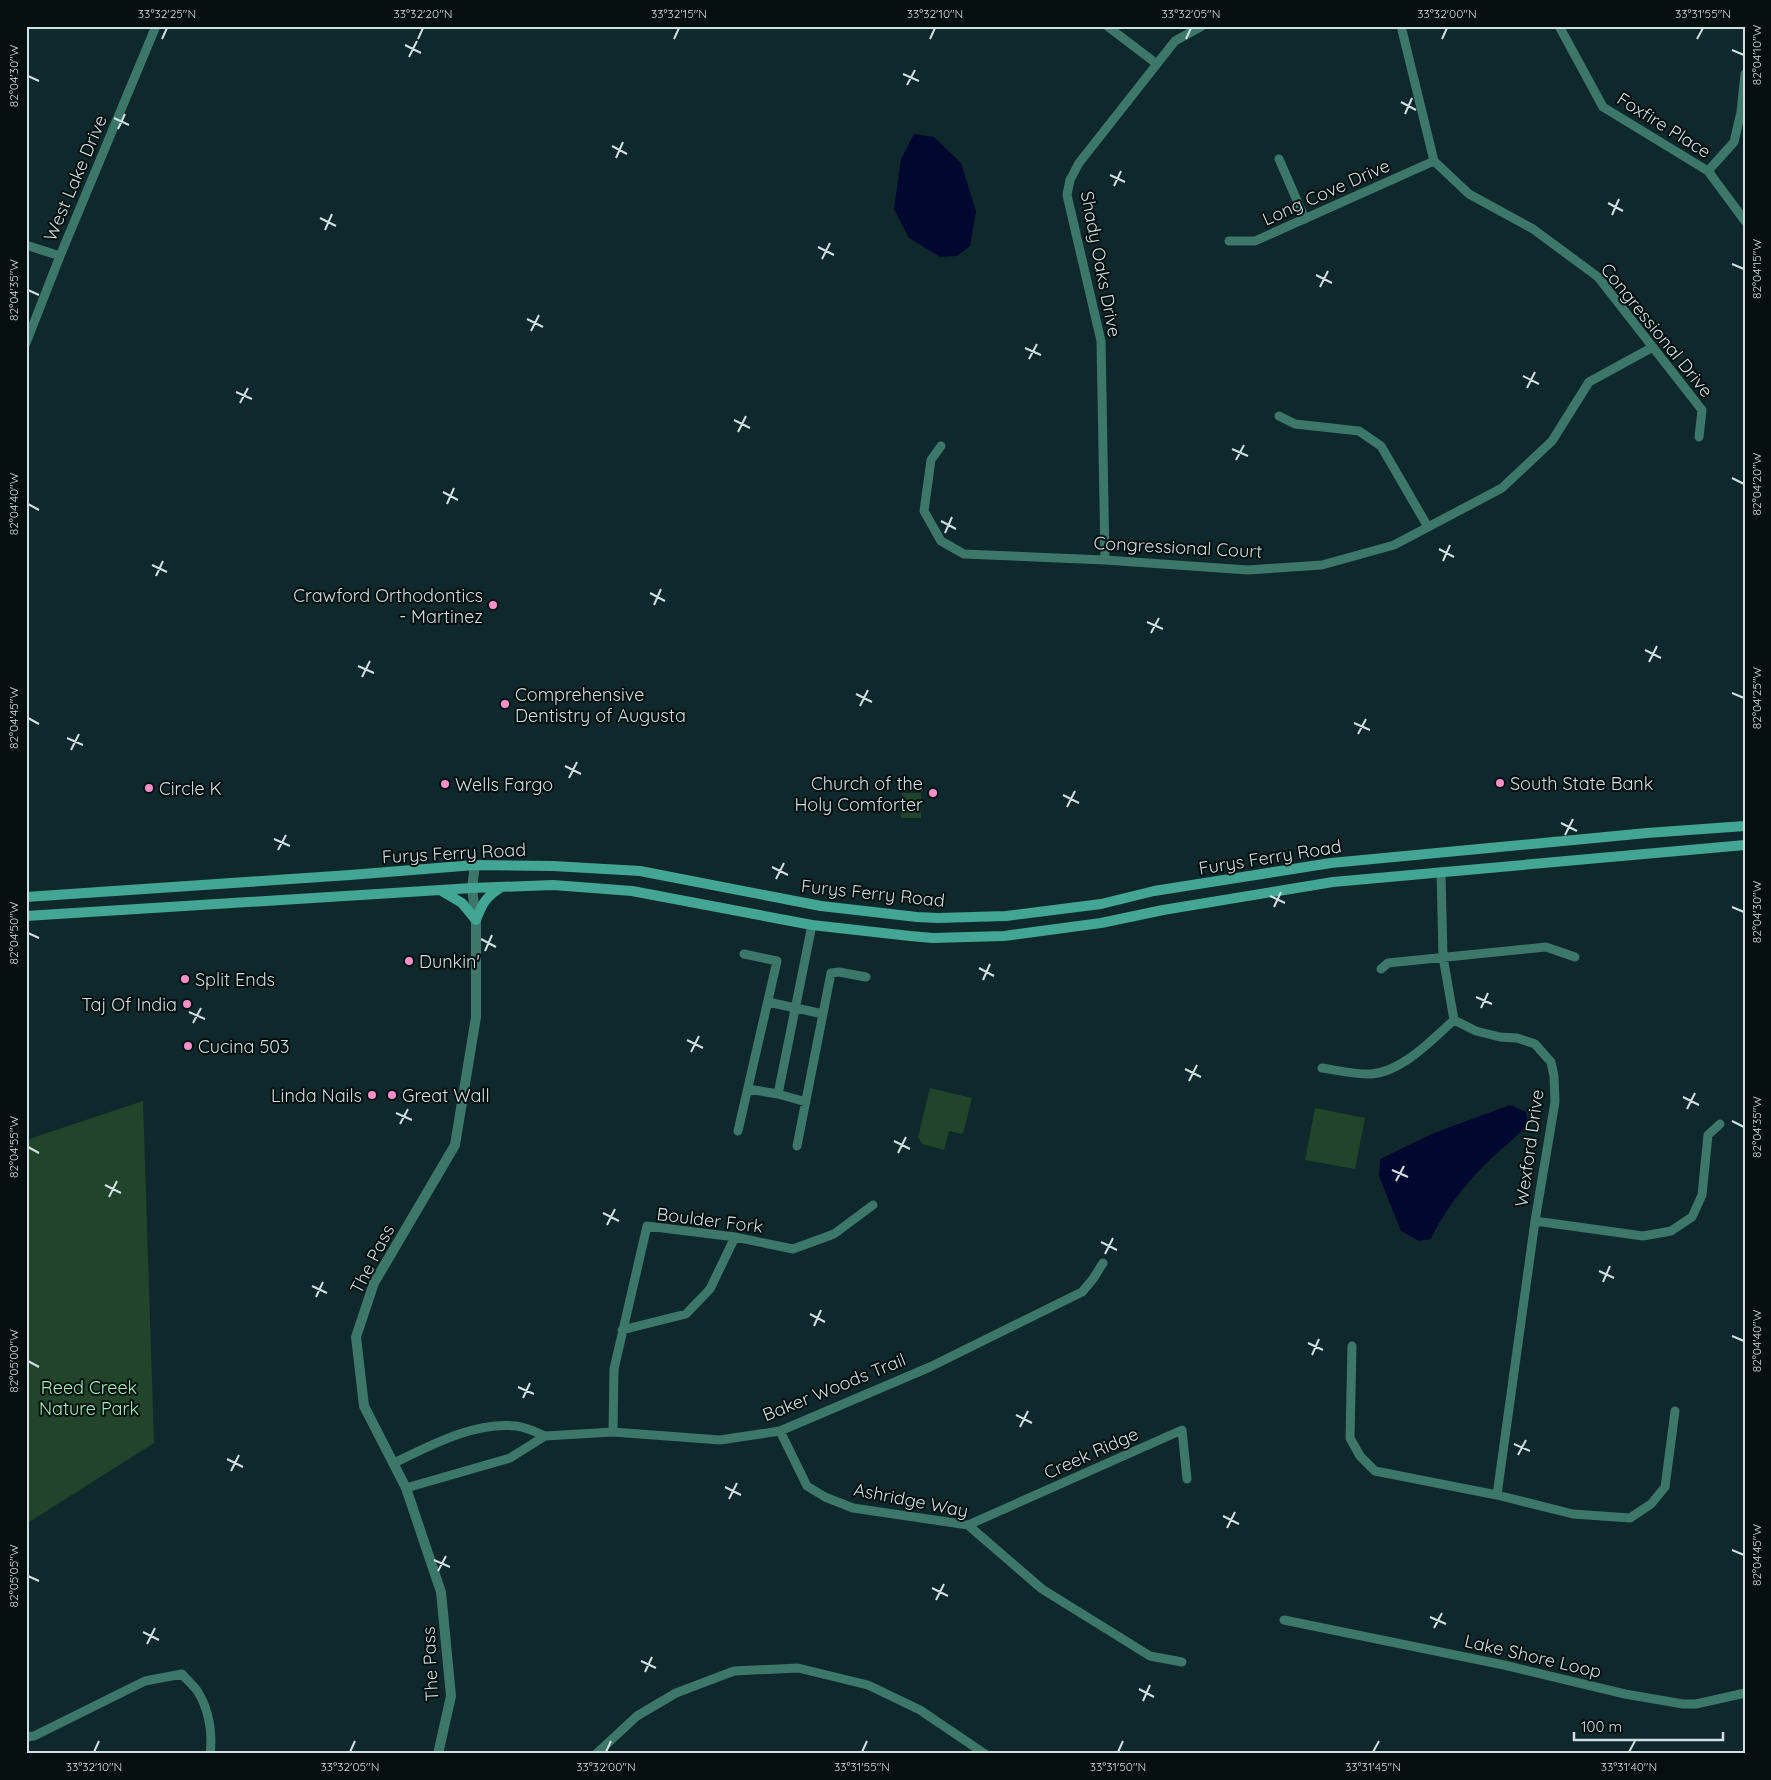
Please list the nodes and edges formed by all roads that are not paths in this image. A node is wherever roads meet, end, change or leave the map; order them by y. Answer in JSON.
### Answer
{"nodes":[{"id":1,"x":156,"y":26,"type":"edge"},
{"id":2,"x":1107,"y":26,"type":"edge"},
{"id":3,"x":1202,"y":26,"type":"edge"},
{"id":4,"x":1401,"y":26,"type":"edge"},
{"id":5,"x":1559,"y":26,"type":"edge"},
{"id":6,"x":1157,"y":64,"type":"junction"},
{"id":7,"x":1745,"y":74,"type":"edge"},
{"id":8,"x":1279,"y":160,"type":"dead end"},
{"id":9,"x":1434,"y":161,"type":"junction"},
{"id":10,"x":1708,"y":171,"type":"junction"},
{"id":11,"x":1305,"y":218,"type":"junction"},
{"id":12,"x":1745,"y":221,"type":"edge"},
{"id":13,"x":1229,"y":241,"type":"dead end"},
{"id":14,"x":26,"y":245,"type":"edge"},
{"id":15,"x":60,"y":256,"type":"junction"},
{"id":16,"x":26,"y":343,"type":"edge"},
{"id":17,"x":1653,"y":347,"type":"junction"},
{"id":18,"x":1279,"y":416,"type":"dead end"},
{"id":19,"x":1698,"y":437,"type":"dead end"},
{"id":20,"x":941,"y":446,"type":"dead end"},
{"id":21,"x":1428,"y":527,"type":"junction"},
{"id":22,"x":1105,"y":560,"type":"junction"},
{"id":23,"x":1745,"y":826,"type":"edge"},
{"id":24,"x":1745,"y":846,"type":"edge"},
{"id":25,"x":475,"y":864,"type":"junction"},
{"id":26,"x":1441,"y":872,"type":"junction"},
{"id":27,"x":502,"y":887,"type":"junction"},
{"id":28,"x":472,"y":888,"type":"junction"},
{"id":29,"x":137,"y":890,"type":"junction"},
{"id":30,"x":440,"y":890,"type":"junction"},
{"id":31,"x":26,"y":897,"type":"edge"},
{"id":32,"x":138,"y":909,"type":"junction"},
{"id":33,"x":26,"y":916,"type":"edge"},
{"id":34,"x":476,"y":920,"type":"junction"},
{"id":35,"x":812,"y":925,"type":"junction"},
{"id":36,"x":744,"y":954,"type":"dead end"},
{"id":37,"x":1443,"y":957,"type":"junction"},
{"id":38,"x":1574,"y":957,"type":"dead end"},
{"id":39,"x":1380,"y":969,"type":"dead end"},
{"id":40,"x":866,"y":977,"type":"dead end"},
{"id":41,"x":768,"y":1002,"type":"junction"},
{"id":42,"x":795,"y":1008,"type":"junction"},
{"id":43,"x":823,"y":1014,"type":"junction"},
{"id":44,"x":1454,"y":1020,"type":"junction"},
{"id":45,"x":1322,"y":1068,"type":"dead end"},
{"id":46,"x":748,"y":1089,"type":"junction"},
{"id":47,"x":778,"y":1094,"type":"junction"},
{"id":48,"x":806,"y":1102,"type":"junction"},
{"id":49,"x":1720,"y":1124,"type":"dead end"},
{"id":50,"x":738,"y":1131,"type":"dead end"},
{"id":51,"x":797,"y":1146,"type":"dead end"},
{"id":52,"x":874,"y":1205,"type":"dead end"},
{"id":53,"x":1535,"y":1221,"type":"junction"},
{"id":54,"x":735,"y":1237,"type":"junction"},
{"id":55,"x":1103,"y":1262,"type":"dead end"},
{"id":56,"x":622,"y":1330,"type":"junction"},
{"id":57,"x":1352,"y":1346,"type":"dead end"},
{"id":58,"x":1675,"y":1411,"type":"dead end"},
{"id":59,"x":780,"y":1431,"type":"junction"},
{"id":60,"x":613,"y":1432,"type":"junction"},
{"id":61,"x":545,"y":1436,"type":"junction"},
{"id":62,"x":394,"y":1463,"type":"junction"},
{"id":63,"x":1186,"y":1479,"type":"dead end"},
{"id":64,"x":406,"y":1488,"type":"junction"},
{"id":65,"x":1497,"y":1494,"type":"junction"},
{"id":66,"x":968,"y":1525,"type":"junction"},
{"id":67,"x":1284,"y":1620,"type":"dead end"},
{"id":68,"x":1182,"y":1662,"type":"dead end"},
{"id":69,"x":1745,"y":1693,"type":"edge"},
{"id":70,"x":26,"y":1736,"type":"edge"},
{"id":71,"x":210,"y":1754,"type":"edge"},
{"id":72,"x":438,"y":1754,"type":"edge"},
{"id":73,"x":596,"y":1754,"type":"edge"},
{"id":74,"x":985,"y":1754,"type":"edge"}],
"edges":[{"from":1,"to":15,"type":"street","name":"West Lake Drive"},
{"from":2,"to":6,"type":"street"},
{"from":3,"to":6,"type":"street","name":"Shady Oaks Drive"},
{"from":4,"to":9,"type":"street"},
{"from":5,"to":10,"type":"street","name":"Foxfire Place"},
{"from":6,"to":22,"type":"street","name":"Shady Oaks Drive"},
{"from":7,"to":10,"type":"street"},
{"from":8,"to":11,"type":"street"},
{"from":9,"to":11,"type":"street","name":"Long Cove Drive"},
{"from":9,"to":17,"type":"street","name":"Congressional Drive"},
{"from":10,"to":12,"type":"street","name":"Foxfire Place"},
{"from":11,"to":13,"type":"street","name":"Long Cove Drive"},
{"from":14,"to":15,"type":"street"},
{"from":15,"to":16,"type":"street","name":"West Lake Drive"},
{"from":17,"to":19,"type":"street","name":"Congressional Drive"},
{"from":17,"to":21,"type":"street","name":"Congressional Court"},
{"from":18,"to":21,"type":"street"},
{"from":20,"to":22,"type":"street","name":"Congressional Court"},
{"from":21,"to":22,"type":"street","name":"Congressional Court"},
{"from":23,"to":25,"type":"main road","name":"Furys Ferry Road"},
{"from":24,"to":26,"type":"main road","name":"Furys Ferry Road"},
{"from":25,"to":28,"type":"street","name":"The Pass"},
{"from":25,"to":29,"type":"main road","name":"Furys Ferry Road"},
{"from":26,"to":35,"type":"main road","name":"Furys Ferry Road"},
{"from":26,"to":37,"type":"street"},
{"from":27,"to":28,"type":"main road","name":"Furys Ferry Road"},
{"from":27,"to":34,"type":"main road"},
{"from":27,"to":35,"type":"main road","name":"Furys Ferry Road"},
{"from":28,"to":30,"type":"main road","name":"Furys Ferry Road"},
{"from":28,"to":34,"type":"street","name":"The Pass"},
{"from":29,"to":31,"type":"main road","name":"Furys Ferry Road"},
{"from":29,"to":32,"type":"main road"},
{"from":30,"to":32,"type":"main road","name":"Furys Ferry Road"},
{"from":30,"to":34,"type":"main road"},
{"from":32,"to":33,"type":"main road","name":"Furys Ferry Road"},
{"from":34,"to":62,"type":"street","name":"The Pass"},
{"from":35,"to":42,"type":"street"},
{"from":36,"to":41,"type":"street"},
{"from":37,"to":38,"type":"street"},
{"from":37,"to":39,"type":"street"},
{"from":37,"to":44,"type":"street"},
{"from":40,"to":43,"type":"street"},
{"from":41,"to":42,"type":"street"},
{"from":41,"to":46,"type":"street"},
{"from":42,"to":43,"type":"street"},
{"from":42,"to":47,"type":"street"},
{"from":43,"to":48,"type":"street"},
{"from":44,"to":45,"type":"street"},
{"from":44,"to":53,"type":"street","name":"Wexford Drive"},
{"from":46,"to":47,"type":"street"},
{"from":46,"to":50,"type":"street"},
{"from":47,"to":48,"type":"street"},
{"from":48,"to":51,"type":"street"},
{"from":49,"to":53,"type":"street"},
{"from":52,"to":54,"type":"street","name":"Boulder Fork"},
{"from":53,"to":65,"type":"street","name":"Wexford Drive"},
{"from":54,"to":56,"type":"street"},
{"from":54,"to":56,"type":"street","name":"Boulder Fork"},
{"from":55,"to":59,"type":"street","name":"Baker Woods Trail"},
{"from":56,"to":60,"type":"street","name":"Boulder Fork"},
{"from":57,"to":65,"type":"street"},
{"from":58,"to":65,"type":"street"},
{"from":59,"to":60,"type":"street","name":"Baker Woods Trail"},
{"from":59,"to":66,"type":"street","name":"Ashridge Way"},
{"from":60,"to":61,"type":"street","name":"Baker Woods Trail"},
{"from":61,"to":62,"type":"street","name":"Baker Woods Trail"},
{"from":61,"to":64,"type":"street","name":"Baker Woods Trail"},
{"from":62,"to":64,"type":"street","name":"The Pass"},
{"from":63,"to":66,"type":"street","name":"Creek Ridge"},
{"from":64,"to":72,"type":"street","name":"The Pass"},
{"from":66,"to":68,"type":"street","name":"Ashridge Way"},
{"from":67,"to":69,"type":"street","name":"Lake Shore Loop"},
{"from":70,"to":71,"type":"street"},
{"from":73,"to":74,"type":"street"}]}
